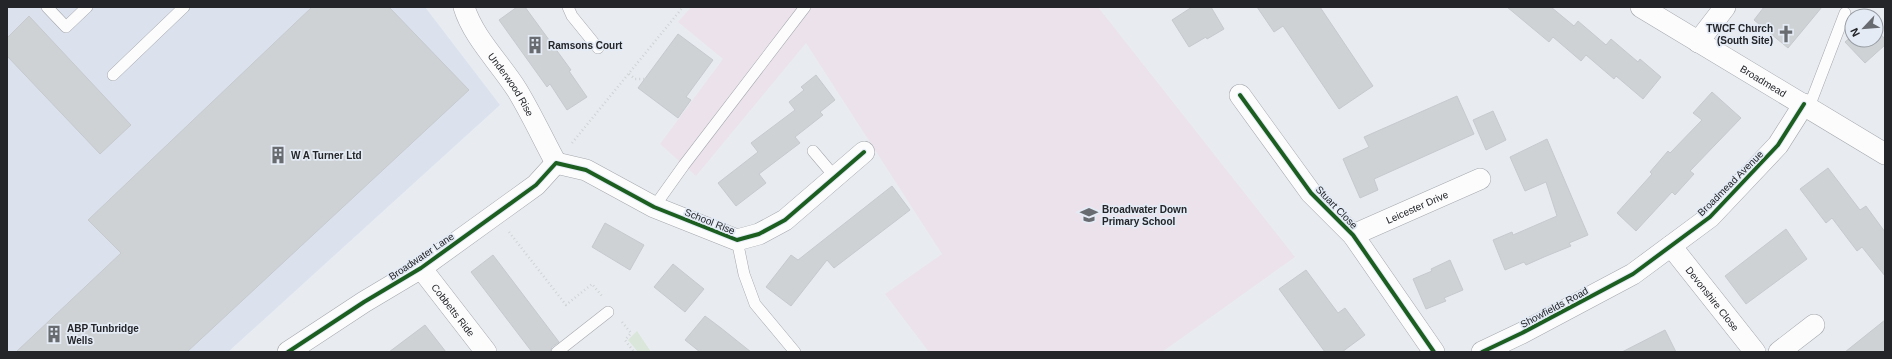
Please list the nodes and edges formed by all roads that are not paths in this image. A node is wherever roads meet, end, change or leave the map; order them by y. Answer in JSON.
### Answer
{"nodes":[{"id":1,"x":47,"y":7,"type":"edge"},
{"id":2,"x":87,"y":7,"type":"edge"},
{"id":3,"x":184,"y":7,"type":"edge"},
{"id":4,"x":464,"y":7,"type":"edge"},
{"id":5,"x":568,"y":7,"type":"edge"},
{"id":6,"x":804,"y":7,"type":"edge"},
{"id":7,"x":1641,"y":7,"type":"edge"},
{"id":8,"x":1725,"y":7,"type":"edge"},
{"id":9,"x":1844,"y":15,"type":"edge"},
{"id":10,"x":1698,"y":42,"type":"junction"},
{"id":11,"x":598,"y":48,"type":"dead end"},
{"id":12,"x":114,"y":74,"type":"dead end"},
{"id":13,"x":1240,"y":95,"type":"dead end"},
{"id":14,"x":1807,"y":106,"type":"junction"},
{"id":15,"x":813,"y":150,"type":"dead end"},
{"id":16,"x":864,"y":152,"type":"dead end"},
{"id":17,"x":1885,"y":154,"type":"edge"},
{"id":18,"x":556,"y":163,"type":"junction"},
{"id":19,"x":835,"y":177,"type":"junction"},
{"id":20,"x":1480,"y":179,"type":"dead end"},
{"id":21,"x":654,"y":208,"type":"junction"},
{"id":22,"x":1353,"y":235,"type":"junction"},
{"id":23,"x":737,"y":240,"type":"junction"},
{"id":24,"x":1671,"y":246,"type":"junction"},
{"id":25,"x":421,"y":268,"type":"junction"},
{"id":26,"x":1633,"y":274,"type":"joint"},
{"id":27,"x":607,"y":308,"type":"road end"},
{"id":28,"x":1814,"y":325,"type":"dead end"},
{"id":29,"x":288,"y":352,"type":"edge"},
{"id":30,"x":486,"y":352,"type":"edge"},
{"id":31,"x":557,"y":352,"type":"edge"},
{"id":32,"x":795,"y":352,"type":"edge"},
{"id":33,"x":1434,"y":352,"type":"edge"},
{"id":34,"x":1482,"y":352,"type":"edge"},
{"id":35,"x":1755,"y":352,"type":"edge"},
{"id":36,"x":1779,"y":352,"type":"edge"}],
"edges":[{"from":1,"to":2,"type":"lane"},
{"from":3,"to":12,"type":"lane"},
{"from":4,"to":18,"type":"street","name":"Underwood Rise"},
{"from":5,"to":11,"type":"lane"},
{"from":6,"to":21,"type":"lane"},
{"from":7,"to":10,"type":"street","name":"Broadmead"},
{"from":8,"to":10,"type":"street"},
{"from":9,"to":14,"type":"lane"},
{"from":10,"to":14,"type":"street","name":"Broadmead"},
{"from":13,"to":22,"type":"street","name":"Stuart Close"},
{"from":14,"to":17,"type":"street","name":"Broadmead"},
{"from":14,"to":24,"type":"street","name":"Broadmead Avenue"},
{"from":15,"to":19,"type":"lane"},
{"from":16,"to":19,"type":"street","name":"School Rise"},
{"from":18,"to":21,"type":"street","name":"School Rise"},
{"from":18,"to":25,"type":"street","name":"Broadwater Lane"},
{"from":19,"to":23,"type":"street","name":"School Rise"},
{"from":20,"to":22,"type":"street","name":"Leicester Drive"},
{"from":21,"to":23,"type":"street","name":"School Rise"},
{"from":22,"to":33,"type":"street","name":"Stuart Close"},
{"from":23,"to":32,"type":"lane"},
{"from":24,"to":26,"type":"street","name":"Broadmead Avenue"},
{"from":24,"to":35,"type":"street","name":"Devonshire Close"},
{"from":25,"to":29,"type":"street","name":"Broadwater Lane"},
{"from":25,"to":30,"type":"street","name":"Cobbetts Ride"},
{"from":26,"to":34,"type":"street","name":"Showfields Road"},
{"from":27,"to":31,"type":"lane"},
{"from":28,"to":36,"type":"street"}]}
